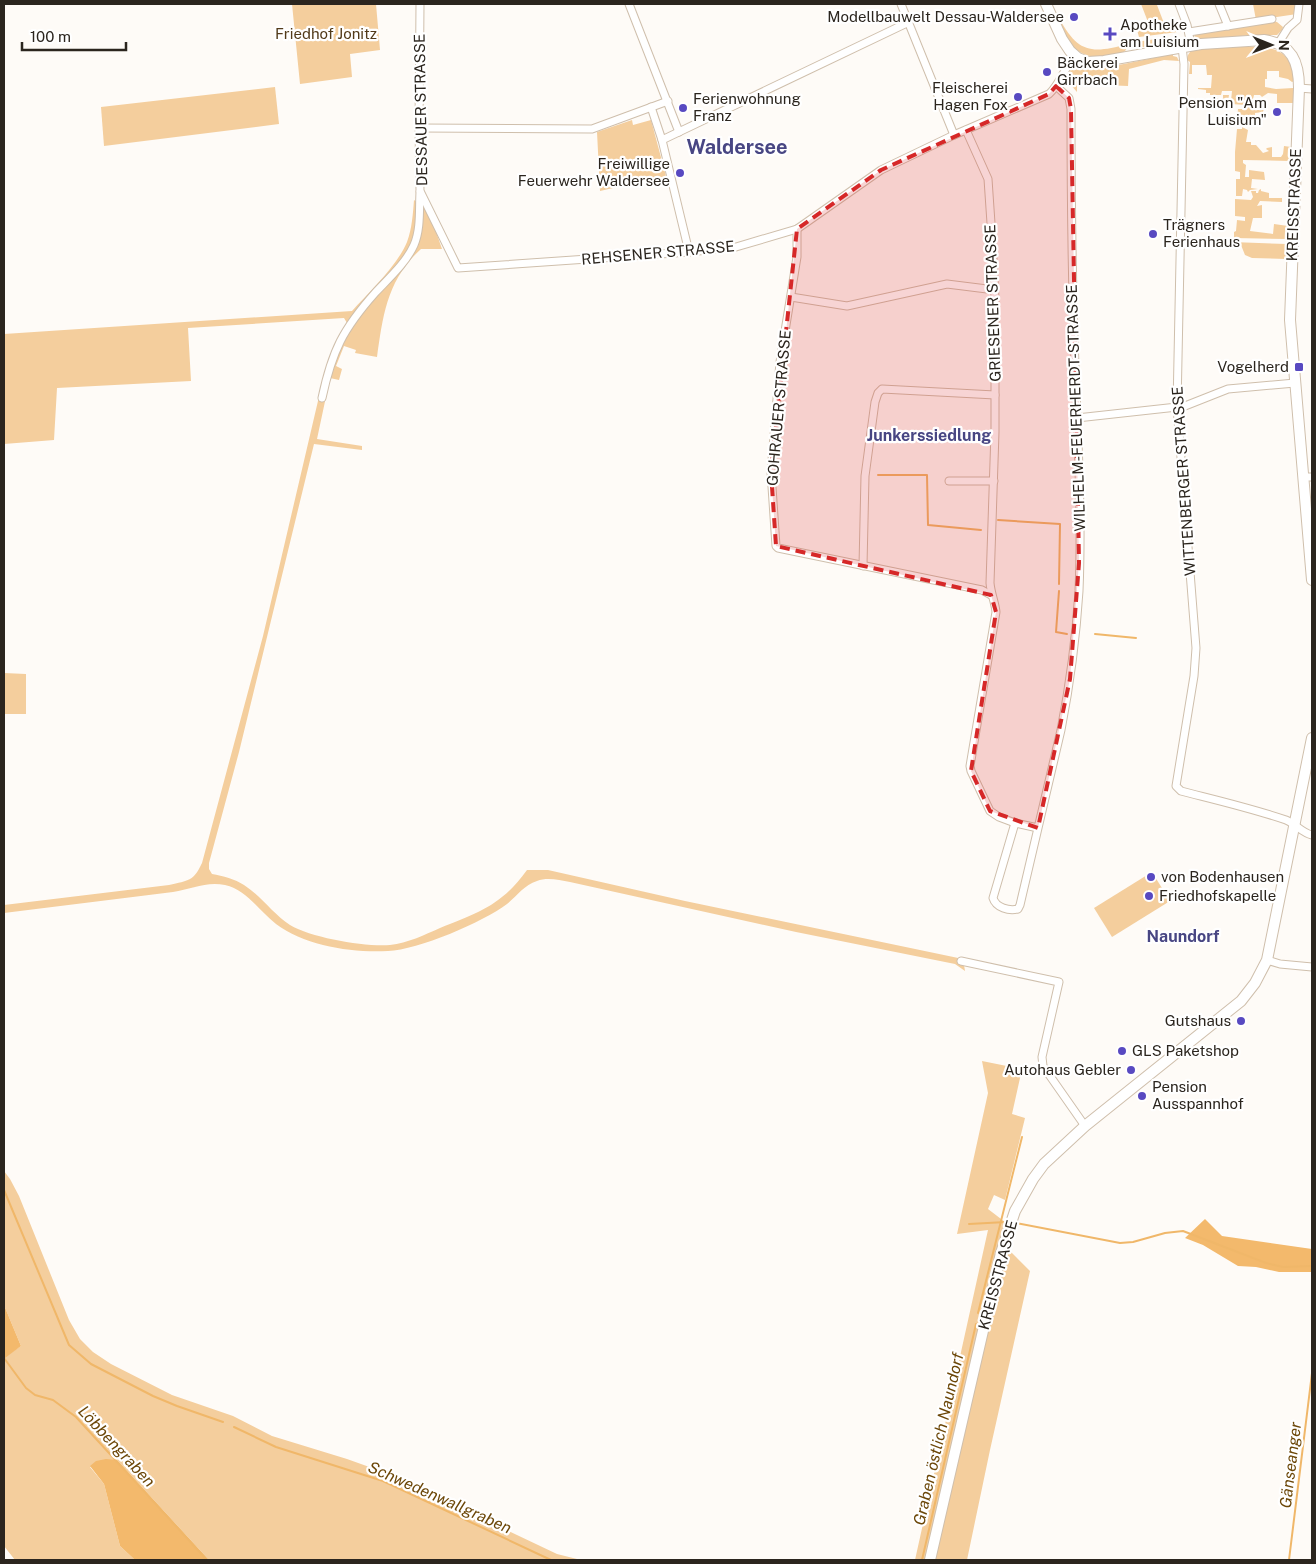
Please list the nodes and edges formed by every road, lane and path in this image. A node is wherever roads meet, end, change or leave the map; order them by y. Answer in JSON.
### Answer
{"nodes":[{"id":1,"x":420,"y":4,"type":"edge"},
{"id":2,"x":629,"y":4,"type":"edge"},
{"id":3,"x":901,"y":4,"type":"edge"},
{"id":4,"x":1046,"y":4,"type":"edge"},
{"id":5,"x":1179,"y":4,"type":"edge"},
{"id":6,"x":1219,"y":4,"type":"edge"},
{"id":7,"x":1299,"y":4,"type":"edge"},
{"id":8,"x":1272,"y":19,"type":"dead end"},
{"id":9,"x":909,"y":22,"type":"junction"},
{"id":10,"x":1228,"y":26,"type":"junction"},
{"id":11,"x":1189,"y":32,"type":"junction"},
{"id":12,"x":1278,"y":44,"type":"junction"},
{"id":13,"x":1187,"y":46,"type":"junction"},
{"id":14,"x":1075,"y":56,"type":"junction"},
{"id":15,"x":1056,"y":86,"type":"junction"},
{"id":16,"x":1298,"y":88,"type":"junction"},
{"id":17,"x":1312,"y":88,"type":"edge"},
{"id":18,"x":668,"y":101,"type":"junction"},
{"id":19,"x":651,"y":107,"type":"junction"},
{"id":20,"x":419,"y":128,"type":"junction"},
{"id":21,"x":966,"y":130,"type":"junction"},
{"id":22,"x":679,"y":132,"type":"junction"},
{"id":23,"x":954,"y":135,"type":"junction"},
{"id":24,"x":662,"y":140,"type":"junction"},
{"id":25,"x":420,"y":192,"type":"junction"},
{"id":26,"x":797,"y":229,"type":"junction"},
{"id":27,"x":689,"y":252,"type":"junction"},
{"id":28,"x":458,"y":268,"type":"joint"},
{"id":29,"x":995,"y":290,"type":"junction"},
{"id":30,"x":791,"y":297,"type":"junction"},
{"id":31,"x":1295,"y":383,"type":"junction"},
{"id":32,"x":995,"y":394,"type":"junction"},
{"id":33,"x":322,"y":398,"type":"dead end"},
{"id":34,"x":1177,"y":407,"type":"junction"},
{"id":35,"x":1077,"y":418,"type":"junction"},
{"id":36,"x":1308,"y":477,"type":"edge"},
{"id":37,"x":994,"y":480,"type":"junction"},
{"id":38,"x":948,"y":481,"type":"dead end"},
{"id":39,"x":863,"y":566,"type":"junction"},
{"id":40,"x":1312,"y":580,"type":"edge"},
{"id":41,"x":991,"y":595,"type":"junction"},
{"id":42,"x":1312,"y":738,"type":"edge"},
{"id":43,"x":1014,"y":823,"type":"junction"},
{"id":44,"x":1295,"y":825,"type":"junction"},
{"id":45,"x":1038,"y":828,"type":"junction"},
{"id":46,"x":1312,"y":835,"type":"edge"},
{"id":47,"x":1267,"y":960,"type":"junction"},
{"id":48,"x":961,"y":962,"type":"dead end"},
{"id":49,"x":1312,"y":967,"type":"edge"},
{"id":50,"x":1085,"y":1126,"type":"junction"},
{"id":51,"x":930,"y":1560,"type":"edge"}],
"edges":[{"from":1,"to":20,"type":"street","name":"DESSAUER STRASSE"},
{"from":2,"to":18,"type":"street"},
{"from":3,"to":9,"type":"street"},
{"from":4,"to":14,"type":"main road"},
{"from":5,"to":11,"type":"street","name":"WITTENBERGER STRASSE"},
{"from":6,"to":10,"type":"street"},
{"from":7,"to":12,"type":"street"},
{"from":8,"to":10,"type":"street"},
{"from":9,"to":22,"type":"street"},
{"from":9,"to":23,"type":"street"},
{"from":10,"to":11,"type":"street"},
{"from":11,"to":13,"type":"street","name":"WITTENBERGER STRASSE"},
{"from":12,"to":13,"type":"main road"},
{"from":12,"to":16,"type":"main road","name":"KREISSTRASSE"},
{"from":13,"to":14,"type":"main road"},
{"from":13,"to":34,"type":"street","name":"WITTENBERGER STRASSE"},
{"from":14,"to":15,"type":"street"},
{"from":15,"to":21,"type":"street","name":"REHSENER STRASSE"},
{"from":15,"to":35,"type":"street","name":"WILHELM-FEUERHERDT-STRASSE"},
{"from":16,"to":17,"type":"street"},
{"from":16,"to":31,"type":"main road","name":"KREISSTRASSE"},
{"from":18,"to":19,"type":"street"},
{"from":18,"to":22,"type":"street"},
{"from":19,"to":20,"type":"street"},
{"from":19,"to":24,"type":"street"},
{"from":20,"to":25,"type":"street","name":"DESSAUER STRASSE"},
{"from":21,"to":23,"type":"street","name":"REHSENER STRASSE"},
{"from":21,"to":29,"type":"street","name":"GRIESENER STRASSE"},
{"from":22,"to":24,"type":"street"},
{"from":23,"to":26,"type":"street","name":"REHSENER STRASSE"},
{"from":24,"to":27,"type":"street"},
{"from":25,"to":28,"type":"street","name":"DESSAUER STRASSE"},
{"from":25,"to":33,"type":"street"},
{"from":26,"to":27,"type":"street","name":"REHSENER STRASSE"},
{"from":26,"to":30,"type":"street","name":"GOHRAUER STRASSE"},
{"from":27,"to":28,"type":"street","name":"REHSENER STRASSE"},
{"from":29,"to":30,"type":"street"},
{"from":29,"to":32,"type":"street","name":"GRIESENER STRASSE"},
{"from":30,"to":39,"type":"street","name":"GOHRAUER STRASSE"},
{"from":31,"to":34,"type":"street"},
{"from":31,"to":36,"type":"main road","name":"KREISSTRASSE"},
{"from":32,"to":37,"type":"street","name":"GRIESENER STRASSE"},
{"from":32,"to":39,"type":"street"},
{"from":34,"to":35,"type":"street"},
{"from":34,"to":44,"type":"street","name":"WITTENBERGER STRASSE"},
{"from":35,"to":45,"type":"street","name":"WILHELM-FEUERHERDT-STRASSE"},
{"from":36,"to":40,"type":"main road","name":"KREISSTRASSE"},
{"from":37,"to":38,"type":"street"},
{"from":37,"to":41,"type":"street","name":"GRIESENER STRASSE"},
{"from":39,"to":41,"type":"street","name":"GOHRAUER STRASSE"},
{"from":41,"to":43,"type":"street","name":"GRIESENER STRASSE"},
{"from":42,"to":44,"type":"main road","name":"KREISSTRASSE"},
{"from":43,"to":45,"type":"street"},
{"from":43,"to":45,"type":"street","name":"WILHELM-FEUERHERDT-STRASSE"},
{"from":44,"to":46,"type":"street"},
{"from":44,"to":47,"type":"main road","name":"KREISSTRASSE"},
{"from":47,"to":49,"type":"street"},
{"from":47,"to":50,"type":"main road","name":"KREISSTRASSE"},
{"from":48,"to":50,"type":"street"},
{"from":50,"to":51,"type":"main road","name":"KREISSTRASSE"}]}
